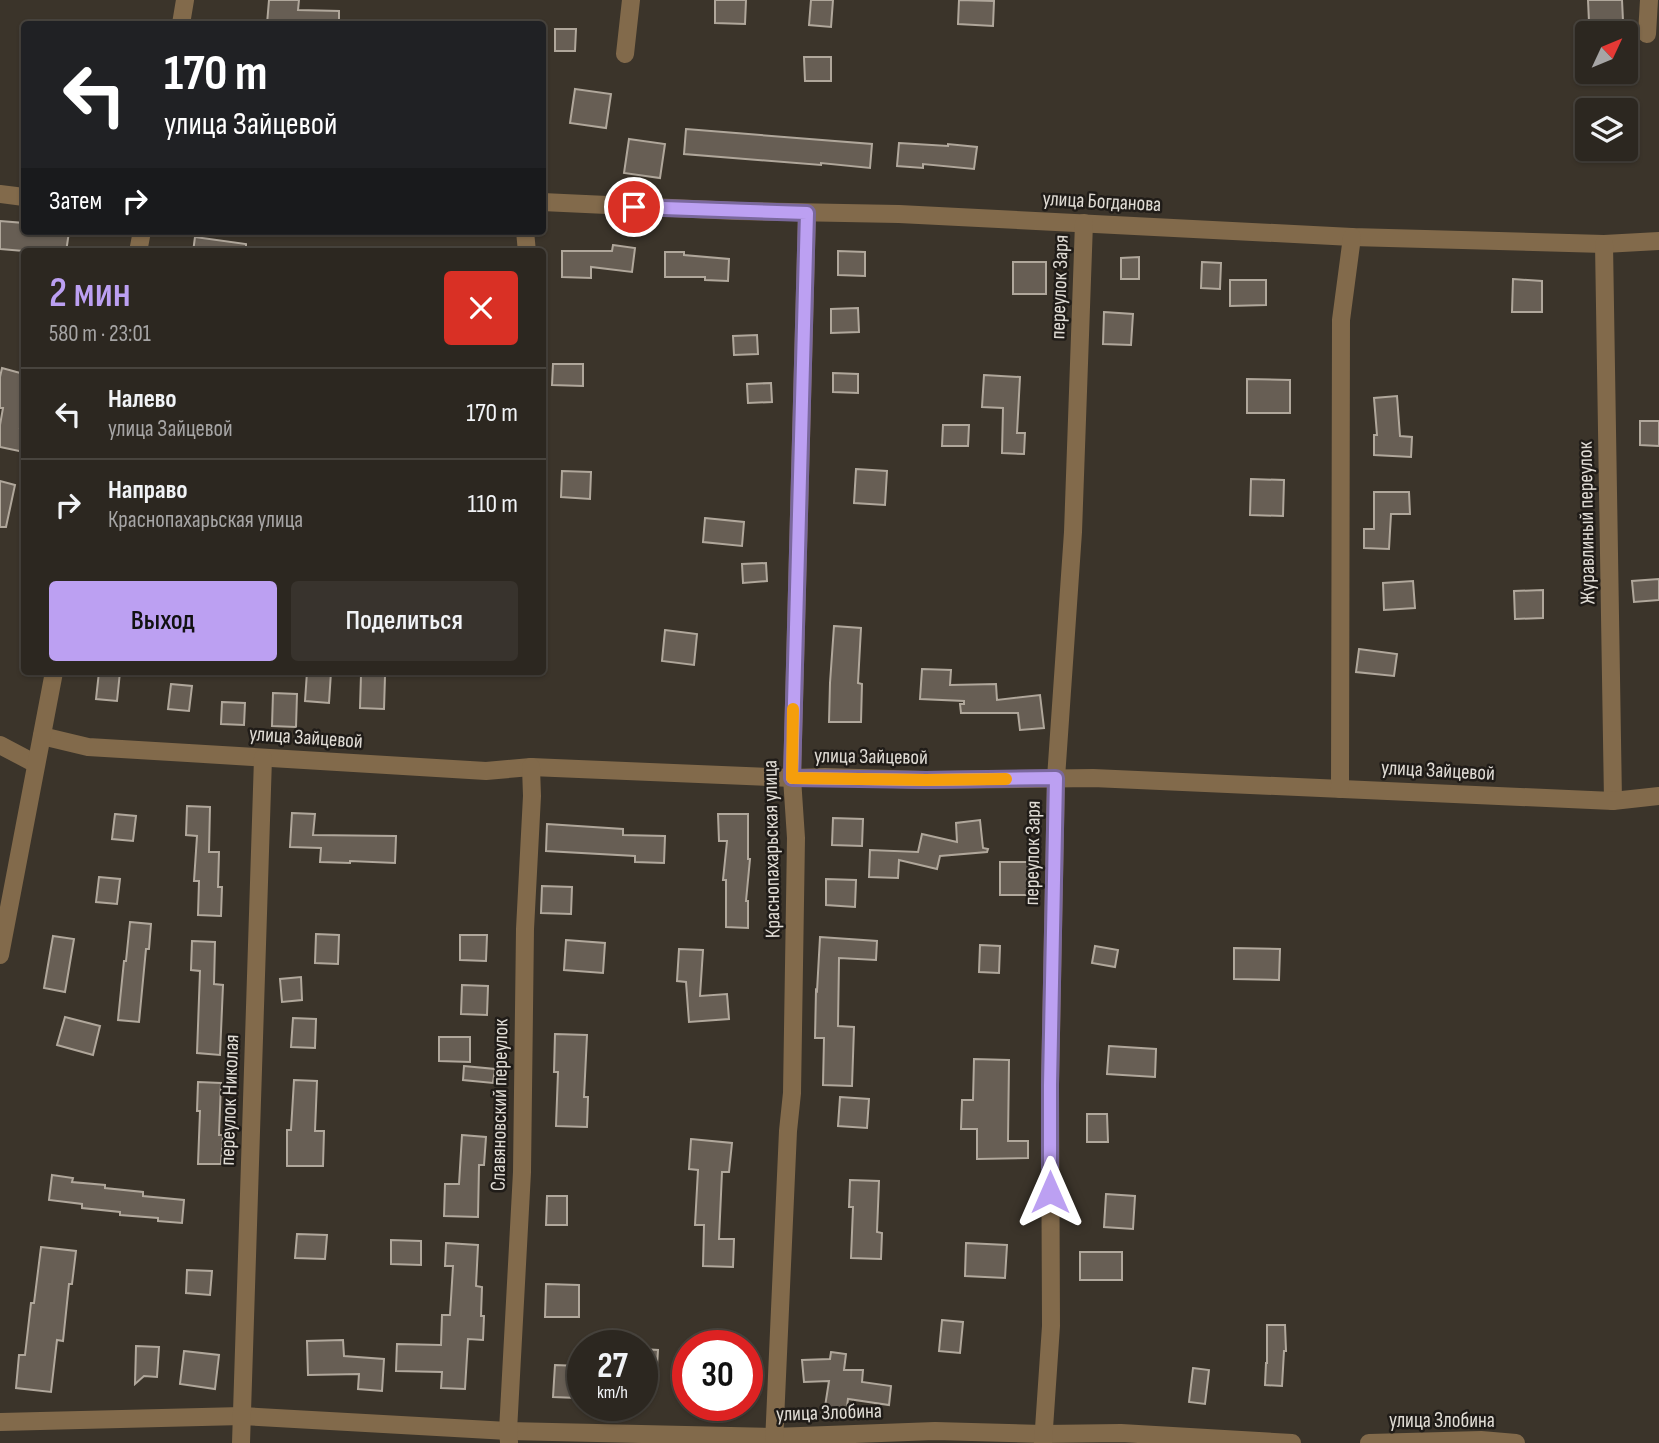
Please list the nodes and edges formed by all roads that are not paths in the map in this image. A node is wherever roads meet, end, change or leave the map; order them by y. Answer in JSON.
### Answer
{"nodes":[{"id":1,"x":185,"y":0,"type":"edge"},
{"id":2,"x":631,"y":0,"type":"edge"},
{"id":3,"x":1649,"y":0,"type":"edge"},
{"id":4,"x":182,"y":21,"type":"edge"},
{"id":5,"x":1647,"y":34,"type":"dead end"},
{"id":6,"x":625,"y":54,"type":"dead end"},
{"id":7,"x":0,"y":194,"type":"edge"},
{"id":8,"x":21,"y":197,"type":"edge"},
{"id":9,"x":546,"y":202,"type":"edge"},
{"id":10,"x":807,"y":213,"type":"junction"},
{"id":11,"x":1084,"y":223,"type":"junction"},
{"id":12,"x":1352,"y":237,"type":"junction"},
{"id":13,"x":1659,"y":241,"type":"edge"},
{"id":14,"x":1604,"y":244,"type":"junction"},
{"id":15,"x":53,"y":675,"type":"edge"},
{"id":16,"x":42,"y":736,"type":"junction"},
{"id":17,"x":0,"y":745,"type":"edge"},
{"id":18,"x":263,"y":758,"type":"junction"},
{"id":19,"x":36,"y":764,"type":"junction"},
{"id":20,"x":531,"y":767,"type":"junction"},
{"id":21,"x":792,"y":778,"type":"junction"},
{"id":22,"x":1056,"y":778,"type":"junction"},
{"id":23,"x":1340,"y":789,"type":"junction"},
{"id":24,"x":1659,"y":796,"type":"edge"},
{"id":25,"x":1613,"y":801,"type":"junction"},
{"id":26,"x":0,"y":955,"type":"edge"},
{"id":27,"x":242,"y":1416,"type":"junction"},
{"id":28,"x":0,"y":1422,"type":"edge"},
{"id":29,"x":509,"y":1437,"type":"edge"},
{"id":30,"x":1043,"y":1439,"type":"edge"},
{"id":31,"x":774,"y":1440,"type":"edge"},
{"id":32,"x":241,"y":1443,"type":"edge"},
{"id":33,"x":1292,"y":1443,"type":"edge"},
{"id":34,"x":1369,"y":1443,"type":"edge"},
{"id":35,"x":1516,"y":1443,"type":"edge"}],
"edges":[{"from":1,"to":4,"type":"street"},
{"from":2,"to":6,"type":"street"},
{"from":3,"to":5,"type":"street"},
{"from":7,"to":8,"type":"street"},
{"from":9,"to":10,"type":"street","name":"улица Богданова"},
{"from":10,"to":11,"type":"street","name":"улица Богданова"},
{"from":10,"to":21,"type":"street","name":"Краснопахарьская улица"},
{"from":11,"to":12,"type":"street","name":"улица Богданова"},
{"from":11,"to":22,"type":"street","name":"переулок Заря"},
{"from":12,"to":14,"type":"street","name":"улица Богданова"},
{"from":12,"to":23,"type":"street"},
{"from":13,"to":14,"type":"street","name":"улица Богданова"},
{"from":14,"to":25,"type":"street","name":"Журавлиный переулок"},
{"from":15,"to":16,"type":"street"},
{"from":16,"to":18,"type":"street","name":"улица Зайцевой"},
{"from":16,"to":19,"type":"street"},
{"from":17,"to":19,"type":"street"},
{"from":18,"to":20,"type":"street","name":"улица Зайцевой"},
{"from":18,"to":27,"type":"street","name":"переулок Николая"},
{"from":19,"to":26,"type":"street"},
{"from":20,"to":21,"type":"street","name":"улица Зайцевой"},
{"from":20,"to":29,"type":"street","name":"Славяновский переулок"},
{"from":21,"to":22,"type":"street","name":"улица Зайцевой"},
{"from":21,"to":31,"type":"street","name":"Краснопахарьская улица"},
{"from":22,"to":23,"type":"street","name":"улица Зайцевой"},
{"from":22,"to":30,"type":"street","name":"переулок Заря"},
{"from":23,"to":25,"type":"street","name":"улица Зайцевой"},
{"from":24,"to":25,"type":"street","name":"улица Зайцевой"},
{"from":27,"to":28,"type":"street","name":"улица Злобина"},
{"from":27,"to":29,"type":"street","name":"улица Злобина"},
{"from":27,"to":32,"type":"street","name":"переулок Николая"},
{"from":29,"to":31,"type":"street","name":"улица Злобина"},
{"from":30,"to":31,"type":"street","name":"улица Злобина"},
{"from":30,"to":33,"type":"street","name":"улица Злобина"},
{"from":34,"to":35,"type":"street","name":"улица Злобина"}]}
